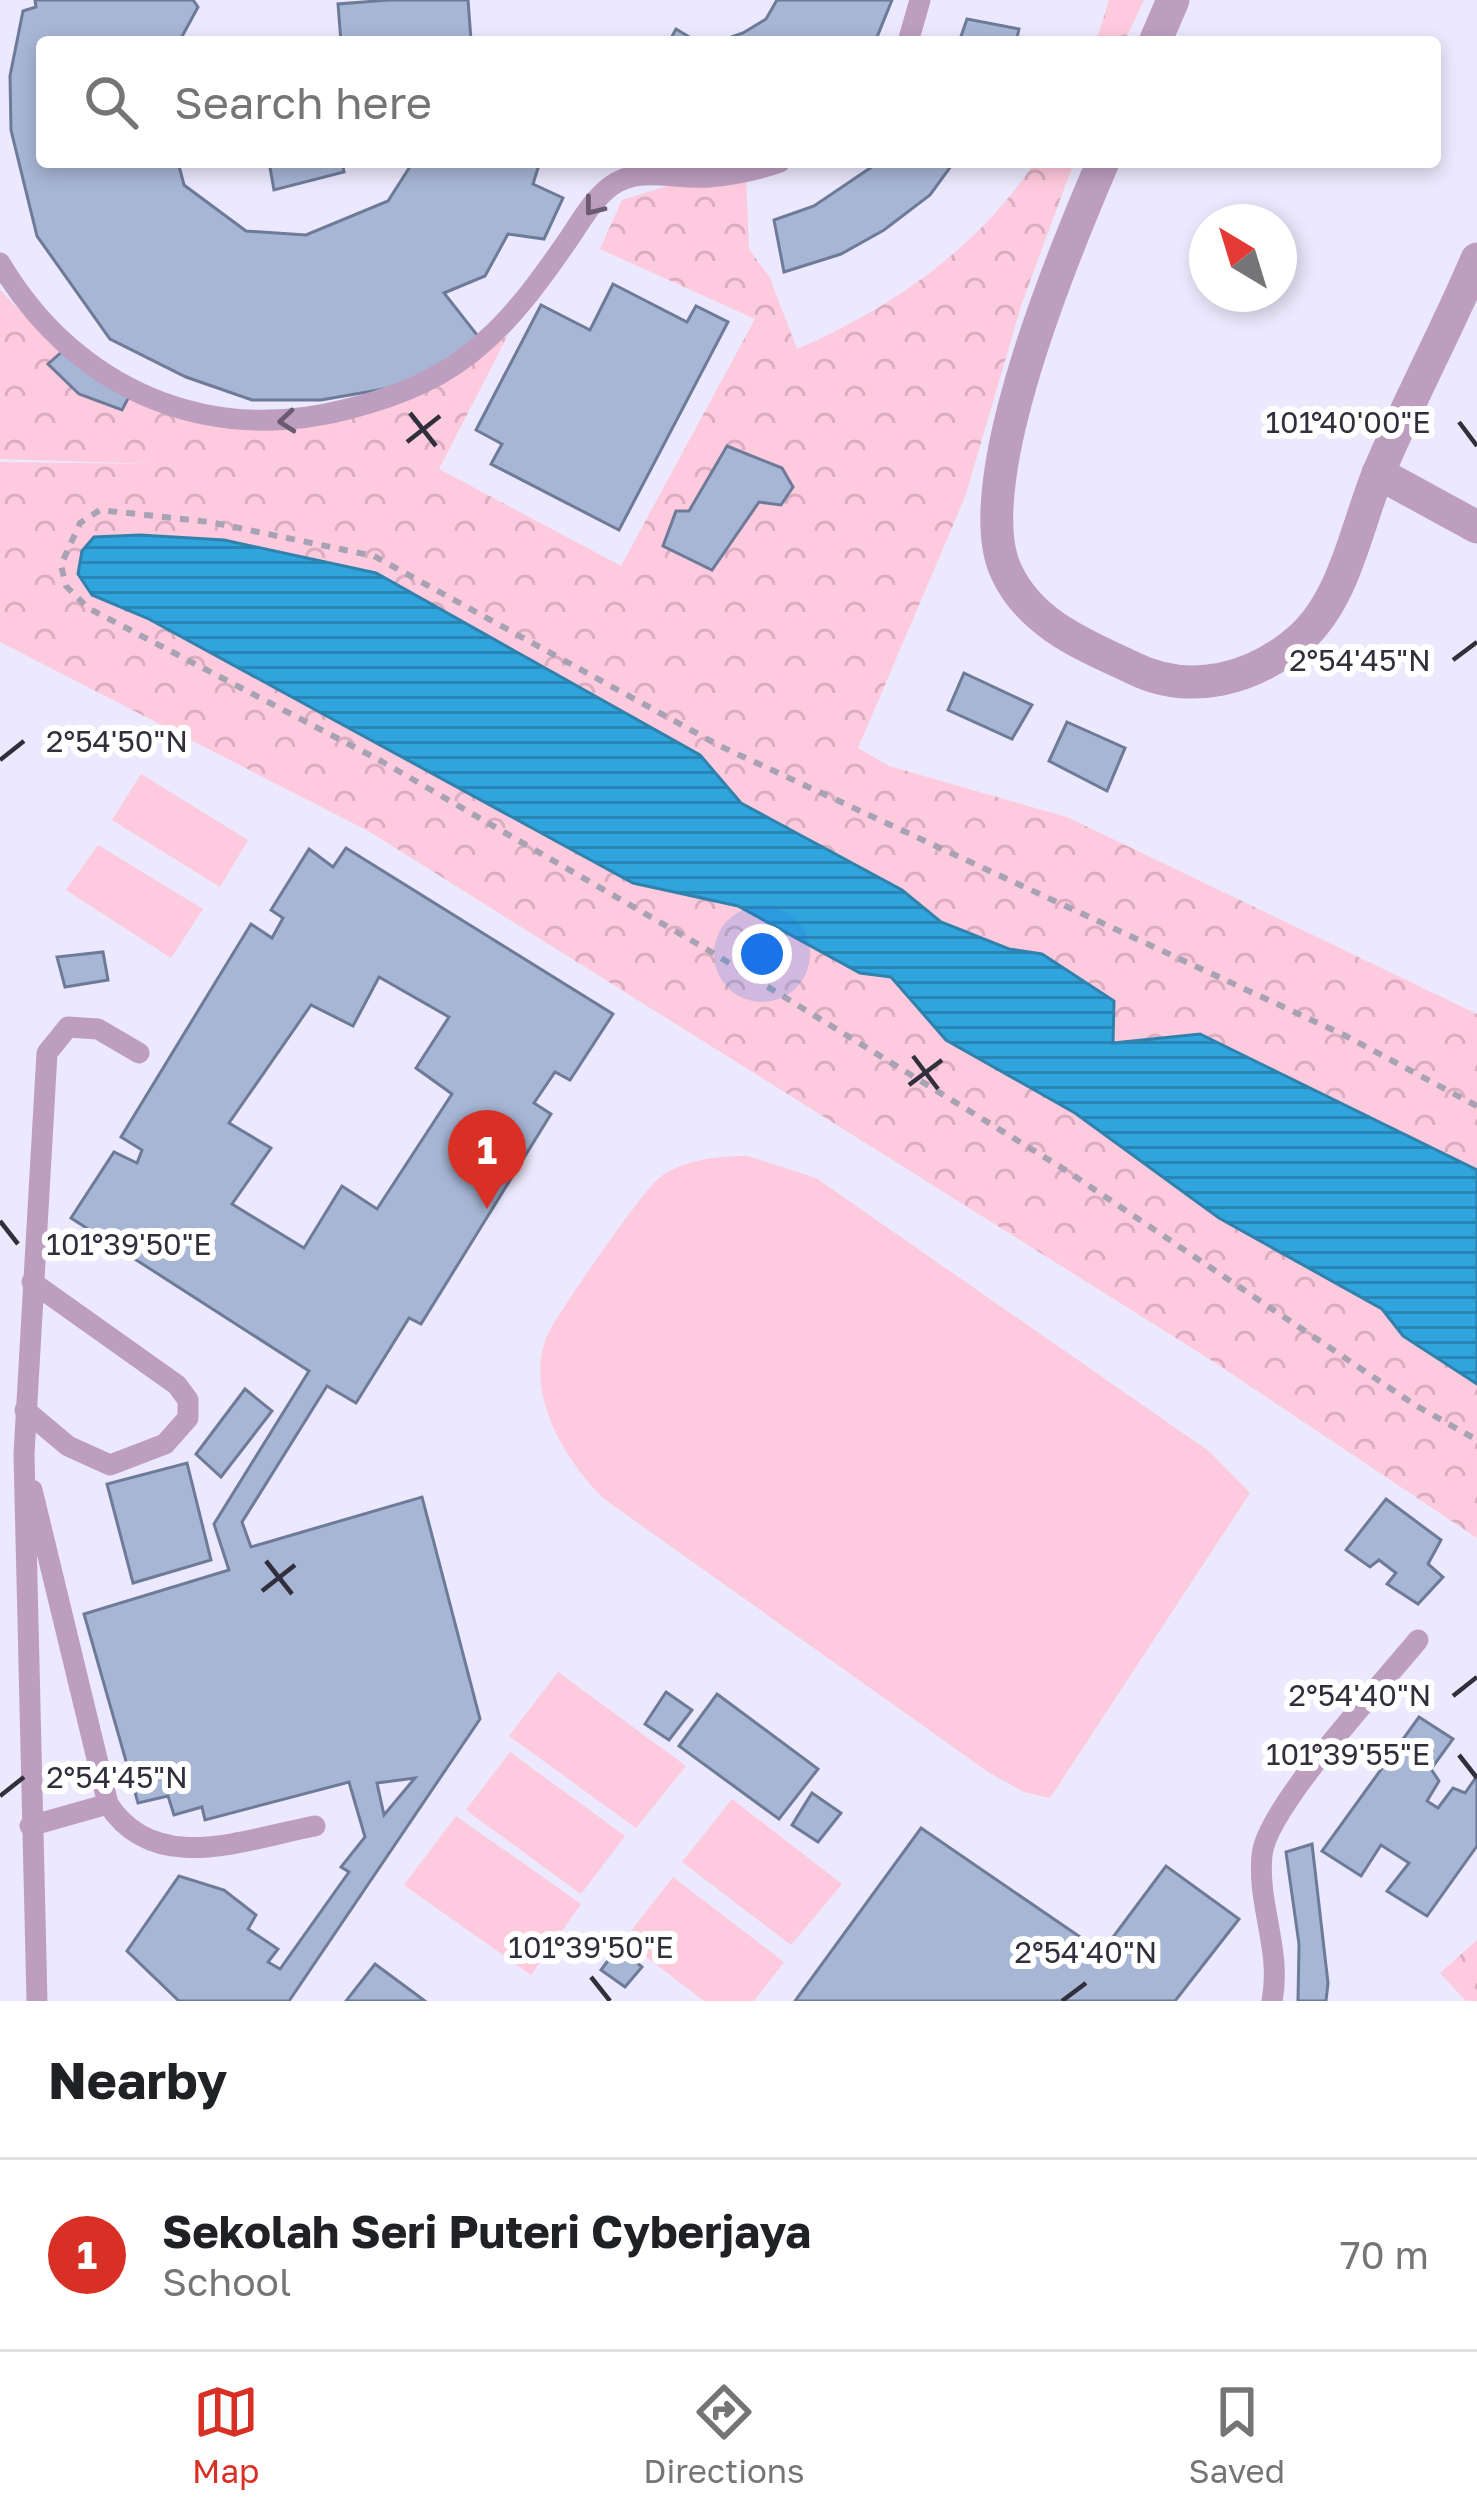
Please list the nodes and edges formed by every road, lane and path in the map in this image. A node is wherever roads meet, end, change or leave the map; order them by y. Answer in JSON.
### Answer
{"nodes":[{"id":1,"x":920,"y":0,"type":"edge"},
{"id":2,"x":1173,"y":0,"type":"edge"},
{"id":3,"x":910,"y":36,"type":"edge"},
{"id":4,"x":1158,"y":36,"type":"edge"},
{"id":5,"x":752,"y":168,"type":"edge"},
{"id":6,"x":1100,"y":168,"type":"edge"},
{"id":7,"x":1477,"y":260,"type":"edge"},
{"id":8,"x":0,"y":263,"type":"edge"},
{"id":9,"x":1378,"y":473,"type":"junction"},
{"id":10,"x":1477,"y":526,"type":"edge"},
{"id":11,"x":139,"y":1053,"type":"dead end"},
{"id":12,"x":1477,"y":1106,"type":"edge"},
{"id":13,"x":32,"y":1282,"type":"junction"},
{"id":14,"x":26,"y":1410,"type":"junction"},
{"id":15,"x":1477,"y":1440,"type":"edge"},
{"id":16,"x":24,"y":1454,"type":"junction"},
{"id":17,"x":1418,"y":1640,"type":"dead end"},
{"id":18,"x":108,"y":1804,"type":"junction"},
{"id":19,"x":30,"y":1826,"type":"junction"},
{"id":20,"x":314,"y":1826,"type":"dead end"},
{"id":21,"x":37,"y":2001,"type":"edge"},
{"id":22,"x":1272,"y":2001,"type":"edge"}],
"edges":[{"from":1,"to":3,"type":"lane"},
{"from":2,"to":4,"type":"street"},
{"from":5,"to":8,"type":"lane","one_way":true},
{"from":6,"to":9,"type":"street"},
{"from":7,"to":9,"type":"street"},
{"from":9,"to":10,"type":"street"},
{"from":11,"to":13,"type":"lane"},
{"from":12,"to":15,"type":"path"},
{"from":13,"to":14,"type":"lane"},
{"from":13,"to":14,"type":"lane"},
{"from":14,"to":16,"type":"lane"},
{"from":16,"to":18,"type":"lane"},
{"from":16,"to":19,"type":"lane"},
{"from":17,"to":22,"type":"lane"},
{"from":18,"to":19,"type":"lane"},
{"from":18,"to":20,"type":"lane"},
{"from":19,"to":21,"type":"lane"}]}
